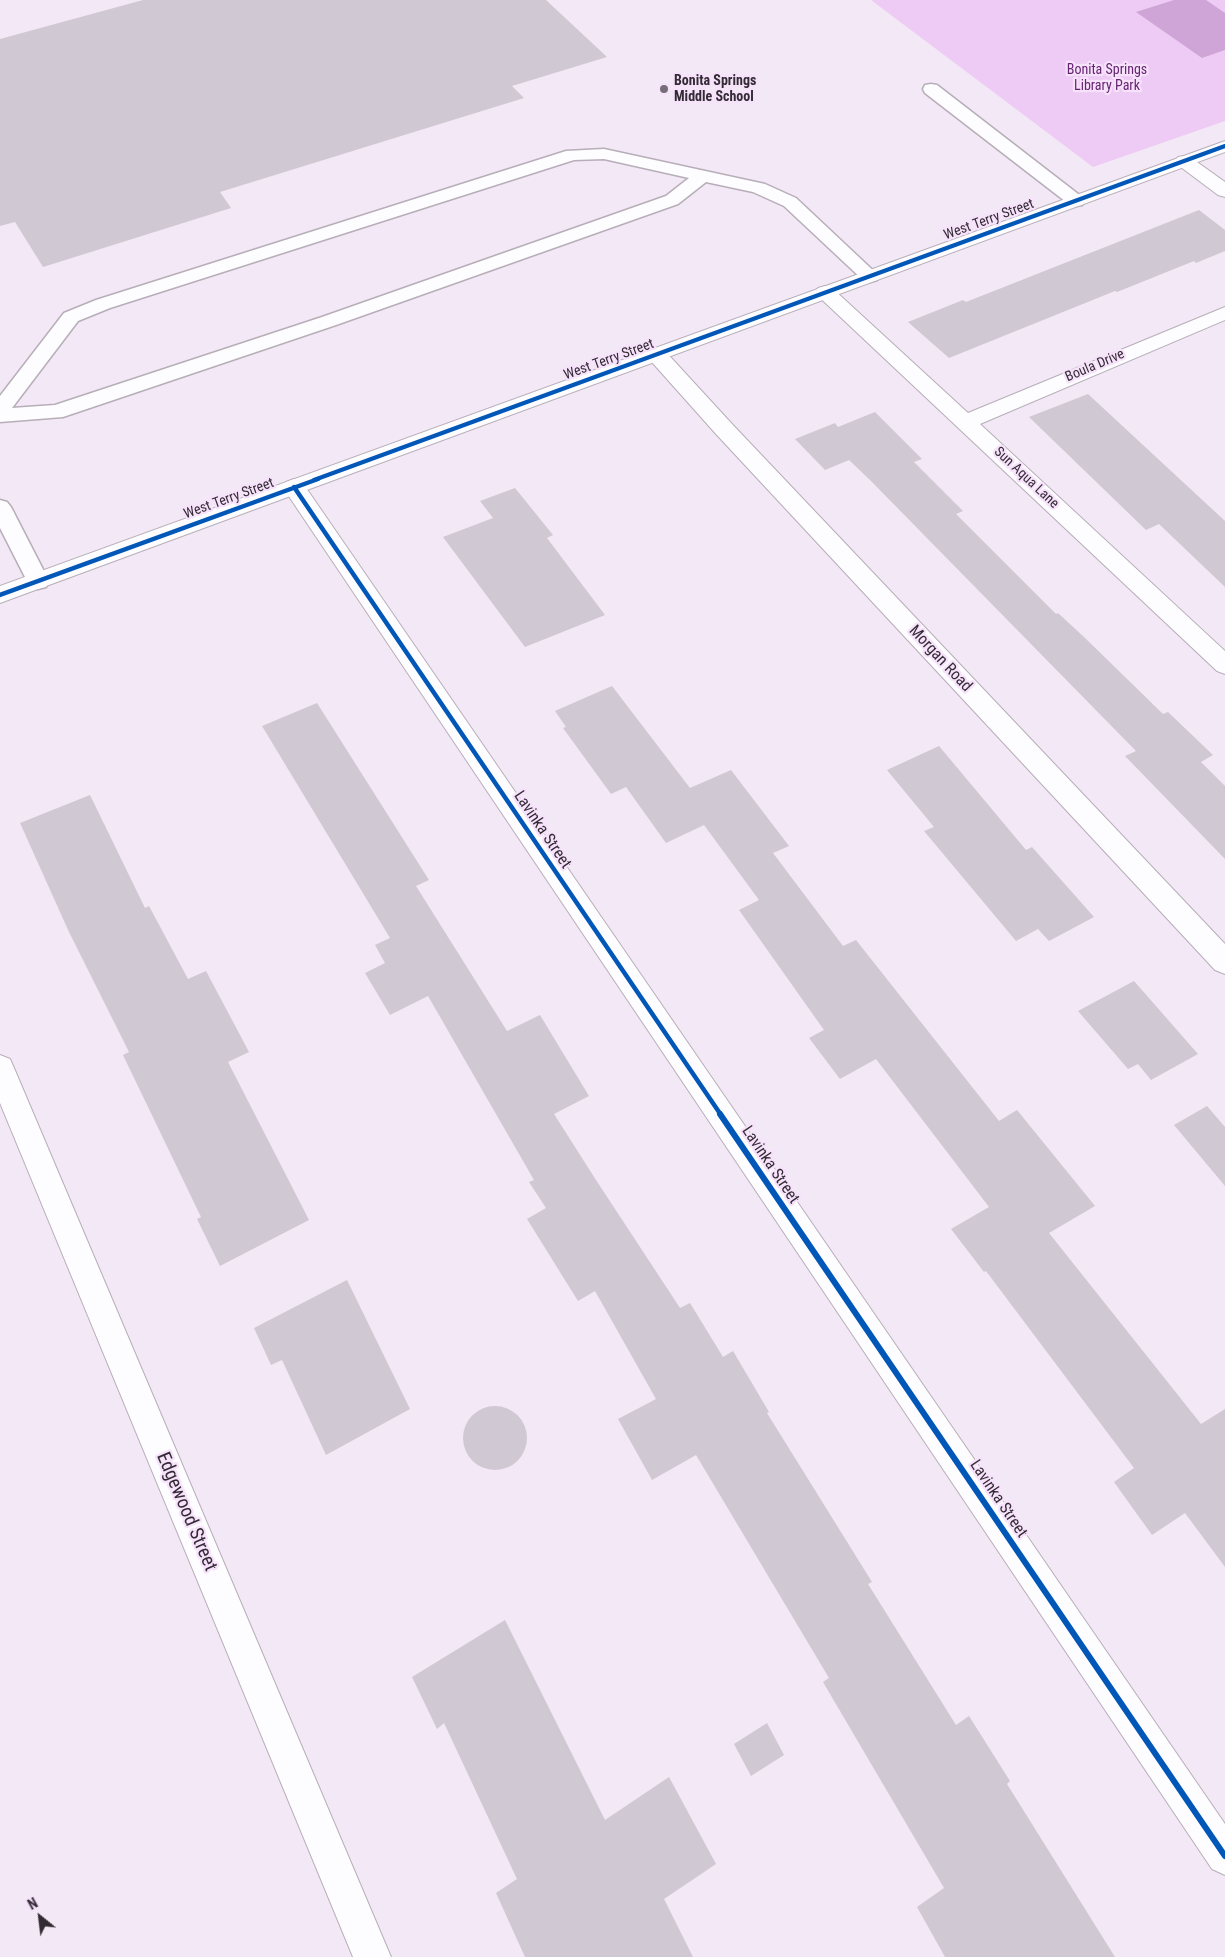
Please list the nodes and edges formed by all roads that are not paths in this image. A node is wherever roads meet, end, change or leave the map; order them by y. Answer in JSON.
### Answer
{"nodes":[{"id":1,"x":931,"y":89,"type":"dead end"},
{"id":2,"x":1225,"y":146,"type":"edge"},
{"id":3,"x":1184,"y":161,"type":"junction"},
{"id":4,"x":702,"y":176,"type":"junction"},
{"id":5,"x":1225,"y":191,"type":"edge"},
{"id":6,"x":1076,"y":200,"type":"junction"},
{"id":7,"x":870,"y":276,"type":"junction"},
{"id":8,"x":825,"y":292,"type":"junction"},
{"id":9,"x":1225,"y":313,"type":"edge"},
{"id":10,"x":657,"y":355,"type":"junction"},
{"id":11,"x":0,"y":410,"type":"edge"},
{"id":12,"x":0,"y":415,"type":"edge"},
{"id":13,"x":966,"y":422,"type":"junction"},
{"id":14,"x":294,"y":487,"type":"junction"},
{"id":15,"x":0,"y":507,"type":"edge"},
{"id":16,"x":38,"y":581,"type":"junction"},
{"id":17,"x":0,"y":595,"type":"edge"},
{"id":18,"x":1225,"y":664,"type":"edge"},
{"id":19,"x":1225,"y":962,"type":"edge"},
{"id":20,"x":0,"y":1068,"type":"edge"},
{"id":21,"x":1225,"y":1856,"type":"edge"},
{"id":22,"x":372,"y":1957,"type":"edge"}],
"edges":[{"from":1,"to":6,"type":"lane"},
{"from":2,"to":3,"type":"street","name":"West Terry Street"},
{"from":3,"to":5,"type":"street"},
{"from":3,"to":6,"type":"street","name":"West Terry Street"},
{"from":4,"to":7,"type":"lane"},
{"from":4,"to":11,"type":"lane"},
{"from":4,"to":12,"type":"lane"},
{"from":6,"to":7,"type":"street","name":"West Terry Street"},
{"from":7,"to":8,"type":"street","name":"West Terry Street"},
{"from":8,"to":10,"type":"street","name":"West Terry Street"},
{"from":8,"to":13,"type":"street","name":"Sun Aqua Lane"},
{"from":9,"to":13,"type":"street","name":"Boula Drive"},
{"from":10,"to":14,"type":"street","name":"West Terry Street"},
{"from":10,"to":19,"type":"street","name":"Morgan Road"},
{"from":13,"to":18,"type":"street","name":"Sun Aqua Lane"},
{"from":14,"to":16,"type":"street","name":"West Terry Street"},
{"from":14,"to":21,"type":"street","name":"Lavinka Street"},
{"from":15,"to":16,"type":"lane"},
{"from":16,"to":17,"type":"street","name":"West Terry Street"},
{"from":20,"to":22,"type":"street","name":"Edgewood Street"}]}
